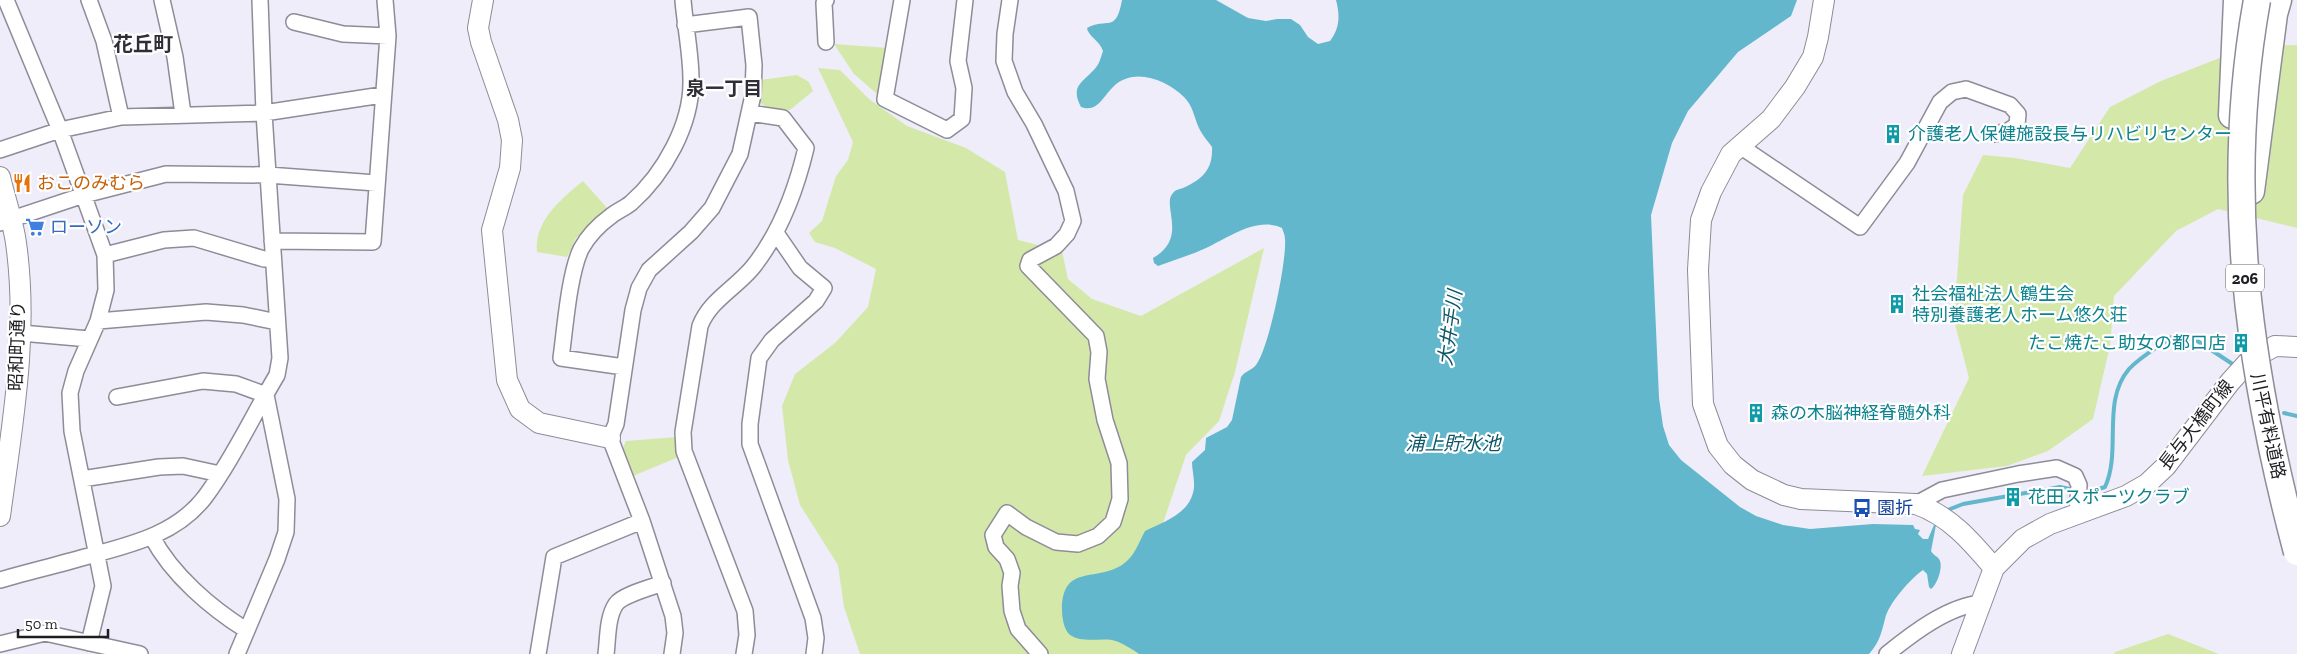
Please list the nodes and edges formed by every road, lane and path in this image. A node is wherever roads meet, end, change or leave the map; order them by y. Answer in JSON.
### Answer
{"nodes":[{"id":1,"x":6,"y":0,"type":"edge"},
{"id":2,"x":89,"y":0,"type":"edge"},
{"id":3,"x":162,"y":0,"type":"edge"},
{"id":4,"x":260,"y":0,"type":"edge"},
{"id":5,"x":385,"y":0,"type":"edge"},
{"id":6,"x":484,"y":0,"type":"edge"},
{"id":7,"x":683,"y":0,"type":"edge"},
{"id":8,"x":826,"y":0,"type":"edge"},
{"id":9,"x":902,"y":0,"type":"edge"},
{"id":10,"x":965,"y":0,"type":"edge"},
{"id":11,"x":1010,"y":0,"type":"edge"},
{"id":12,"x":1824,"y":0,"type":"edge"},
{"id":13,"x":2258,"y":3,"type":"edge"},
{"id":14,"x":294,"y":22,"type":"dead end"},
{"id":15,"x":685,"y":25,"type":"junction"},
{"id":16,"x":388,"y":36,"type":"junction"},
{"id":17,"x":826,"y":42,"type":"dead end"},
{"id":18,"x":382,"y":95,"type":"junction"},
{"id":19,"x":264,"y":113,"type":"junction"},
{"id":20,"x":750,"y":113,"type":"junction"},
{"id":21,"x":183,"y":114,"type":"junction"},
{"id":22,"x":121,"y":117,"type":"junction"},
{"id":23,"x":60,"y":130,"type":"junction"},
{"id":24,"x":1995,"y":134,"type":"dead end"},
{"id":25,"x":1740,"y":146,"type":"junction"},
{"id":26,"x":0,"y":150,"type":"edge"},
{"id":27,"x":268,"y":175,"type":"junction"},
{"id":28,"x":0,"y":176,"type":"edge"},
{"id":29,"x":376,"y":183,"type":"junction"},
{"id":30,"x":84,"y":195,"type":"junction"},
{"id":31,"x":2244,"y":208,"type":"junction"},
{"id":32,"x":5,"y":221,"type":"edge"},
{"id":33,"x":776,"y":233,"type":"junction"},
{"id":34,"x":272,"y":241,"type":"junction"},
{"id":35,"x":105,"y":255,"type":"junction"},
{"id":36,"x":273,"y":259,"type":"junction"},
{"id":37,"x":98,"y":321,"type":"junction"},
{"id":38,"x":277,"y":322,"type":"junction"},
{"id":39,"x":21,"y":333,"type":"junction"},
{"id":40,"x":89,"y":339,"type":"junction"},
{"id":41,"x":2297,"y":347,"type":"edge"},
{"id":42,"x":624,"y":367,"type":"junction"},
{"id":43,"x":266,"y":395,"type":"junction"},
{"id":44,"x":117,"y":397,"type":"dead end"},
{"id":45,"x":610,"y":438,"type":"junction"},
{"id":46,"x":220,"y":474,"type":"junction"},
{"id":47,"x":82,"y":479,"type":"junction"},
{"id":48,"x":2078,"y":499,"type":"junction"},
{"id":49,"x":1916,"y":504,"type":"junction"},
{"id":50,"x":0,"y":516,"type":"edge"},
{"id":51,"x":2297,"y":520,"type":"edge"},
{"id":52,"x":642,"y":521,"type":"junction"},
{"id":53,"x":152,"y":537,"type":"junction"},
{"id":54,"x":2297,"y":552,"type":"edge"},
{"id":55,"x":98,"y":554,"type":"junction"},
{"id":56,"x":1994,"y":568,"type":"junction"},
{"id":57,"x":0,"y":580,"type":"edge"},
{"id":58,"x":662,"y":583,"type":"junction"},
{"id":59,"x":1982,"y":603,"type":"junction"},
{"id":60,"x":246,"y":630,"type":"junction"},
{"id":61,"x":89,"y":643,"type":"junction"},
{"id":62,"x":0,"y":644,"type":"edge"},
{"id":63,"x":140,"y":654,"type":"edge"},
{"id":64,"x":237,"y":654,"type":"edge"},
{"id":65,"x":538,"y":654,"type":"edge"},
{"id":66,"x":606,"y":654,"type":"edge"},
{"id":67,"x":672,"y":654,"type":"edge"},
{"id":68,"x":744,"y":654,"type":"edge"},
{"id":69,"x":814,"y":654,"type":"edge"},
{"id":70,"x":1040,"y":654,"type":"edge"},
{"id":71,"x":1888,"y":654,"type":"edge"},
{"id":72,"x":1962,"y":654,"type":"edge"}],
"edges":[{"from":1,"to":23,"type":"street"},
{"from":2,"to":22,"type":"street"},
{"from":3,"to":21,"type":"street"},
{"from":4,"to":19,"type":"street"},
{"from":5,"to":16,"type":"street"},
{"from":6,"to":45,"type":"street"},
{"from":7,"to":15,"type":"street"},
{"from":8,"to":17,"type":"street"},
{"from":9,"to":10,"type":"street"},
{"from":11,"to":70,"type":"street"},
{"from":12,"to":25,"type":"street"},
{"from":13,"to":31,"type":"highway","name":"川平有料道路","number":"206"},
{"from":14,"to":16,"type":"street"},
{"from":15,"to":20,"type":"street"},
{"from":15,"to":42,"type":"street"},
{"from":16,"to":18,"type":"street"},
{"from":18,"to":19,"type":"street"},
{"from":18,"to":29,"type":"street"},
{"from":19,"to":21,"type":"street"},
{"from":19,"to":27,"type":"street"},
{"from":20,"to":33,"type":"street"},
{"from":20,"to":42,"type":"street"},
{"from":21,"to":22,"type":"street"},
{"from":22,"to":23,"type":"street"},
{"from":23,"to":26,"type":"street"},
{"from":23,"to":30,"type":"street"},
{"from":24,"to":25,"type":"street"},
{"from":25,"to":49,"type":"street"},
{"from":27,"to":29,"type":"street"},
{"from":27,"to":30,"type":"street"},
{"from":27,"to":34,"type":"street"},
{"from":28,"to":32,"type":"street","name":"昭和町通り"},
{"from":29,"to":34,"type":"street"},
{"from":30,"to":32,"type":"street"},
{"from":30,"to":35,"type":"street"},
{"from":31,"to":51,"type":"highway","name":"川平有料道路","number":"206"},
{"from":31,"to":54,"type":"highway","name":"川平有料道路","number":"206","bridge":true},
{"from":32,"to":39,"type":"street","name":"昭和町通り"},
{"from":33,"to":68,"type":"street"},
{"from":33,"to":69,"type":"street"},
{"from":34,"to":36,"type":"street"},
{"from":35,"to":36,"type":"street"},
{"from":35,"to":37,"type":"street"},
{"from":36,"to":38,"type":"street"},
{"from":37,"to":38,"type":"street"},
{"from":37,"to":40,"type":"street"},
{"from":38,"to":43,"type":"street"},
{"from":39,"to":40,"type":"street"},
{"from":39,"to":50,"type":"street","name":"昭和町通り"},
{"from":40,"to":47,"type":"street"},
{"from":41,"to":48,"type":"street","name":"長与大橋町線"},
{"from":42,"to":45,"type":"street"},
{"from":43,"to":44,"type":"street"},
{"from":43,"to":46,"type":"street"},
{"from":43,"to":60,"type":"street"},
{"from":45,"to":52,"type":"street"},
{"from":46,"to":47,"type":"street"},
{"from":46,"to":53,"type":"street"},
{"from":47,"to":55,"type":"street"},
{"from":48,"to":49,"type":"street"},
{"from":48,"to":56,"type":"street","name":"長与大橋町線"},
{"from":49,"to":56,"type":"street"},
{"from":52,"to":58,"type":"street"},
{"from":52,"to":65,"type":"street"},
{"from":53,"to":55,"type":"street"},
{"from":53,"to":60,"type":"street"},
{"from":55,"to":57,"type":"street"},
{"from":55,"to":61,"type":"street"},
{"from":56,"to":59,"type":"street","name":"長与大橋町線"},
{"from":58,"to":66,"type":"street"},
{"from":58,"to":67,"type":"street"},
{"from":59,"to":71,"type":"street"},
{"from":59,"to":72,"type":"street","name":"長与大橋町線"},
{"from":60,"to":64,"type":"street"},
{"from":61,"to":62,"type":"street"},
{"from":61,"to":63,"type":"street"}]}
